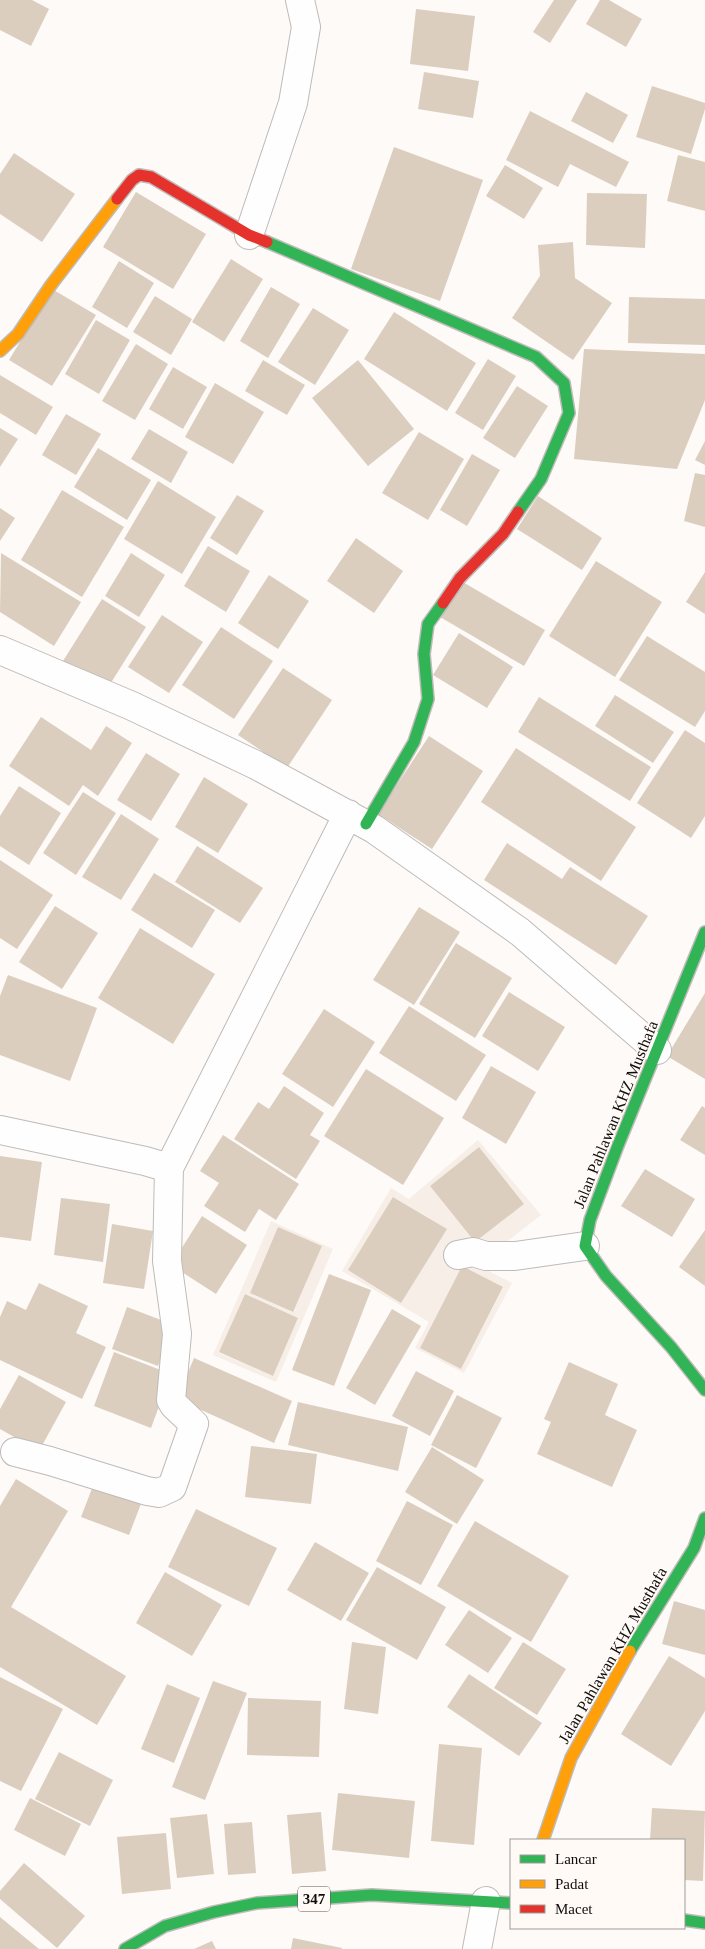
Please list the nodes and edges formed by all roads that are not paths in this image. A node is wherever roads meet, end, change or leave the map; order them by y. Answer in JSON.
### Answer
{"nodes":[{"id":1,"x":300,"y":0,"type":"edge"},
{"id":2,"x":249,"y":235,"type":"junction"},
{"id":3,"x":0,"y":351,"type":"edge"},
{"id":4,"x":0,"y":650,"type":"edge"},
{"id":5,"x":357,"y":819,"type":"junction"},
{"id":6,"x":705,"y":932,"type":"edge"},
{"id":7,"x":657,"y":1050,"type":"junction"},
{"id":8,"x":0,"y":1130,"type":"edge"},
{"id":9,"x":169,"y":1168,"type":"junction"},
{"id":10,"x":586,"y":1246,"type":"junction"},
{"id":11,"x":458,"y":1255,"type":"dead end"},
{"id":12,"x":705,"y":1390,"type":"edge"},
{"id":13,"x":15,"y":1452,"type":"dead end"},
{"id":14,"x":705,"y":1518,"type":"edge"},
{"id":15,"x":543,"y":1839,"type":"edge"},
{"id":16,"x":499,"y":1902,"type":"edge"},
{"id":17,"x":685,"y":1920,"type":"edge"},
{"id":18,"x":705,"y":1923,"type":"edge"},
{"id":19,"x":125,"y":1949,"type":"edge"},
{"id":20,"x":477,"y":1949,"type":"edge"}],
"edges":[{"from":1,"to":2,"type":"street"},
{"from":2,"to":3,"type":"street"},
{"from":2,"to":5,"type":"street"},
{"from":4,"to":5,"type":"street"},
{"from":5,"to":7,"type":"street"},
{"from":5,"to":9,"type":"street"},
{"from":6,"to":7,"type":"street","name":"Jalan Pahlawan KHZ Musthafa"},
{"from":7,"to":10,"type":"street","name":"Jalan Pahlawan KHZ Musthafa"},
{"from":8,"to":9,"type":"street"},
{"from":9,"to":13,"type":"street"},
{"from":10,"to":11,"type":"street"},
{"from":10,"to":12,"type":"street"},
{"from":14,"to":15,"type":"street","name":"Jalan Pahlawan KHZ Musthafa"},
{"from":16,"to":19,"type":"street","number":"347"},
{"from":16,"to":20,"type":"street"},
{"from":17,"to":18,"type":"street"}]}
